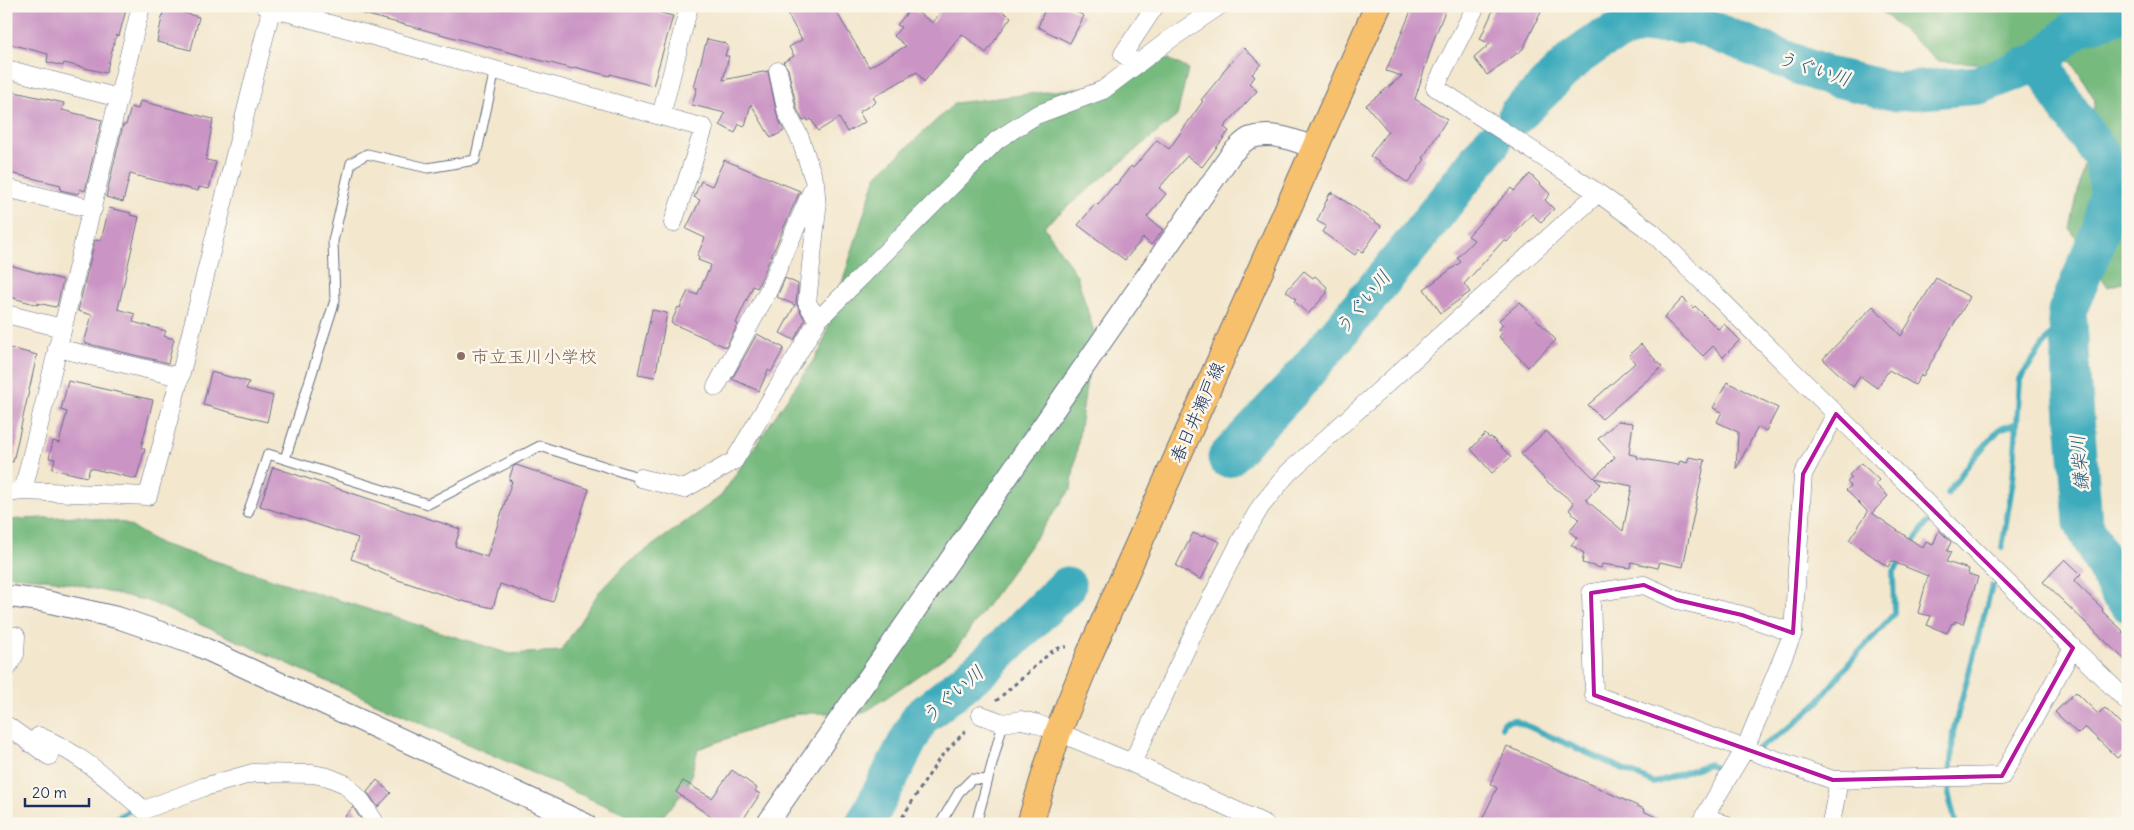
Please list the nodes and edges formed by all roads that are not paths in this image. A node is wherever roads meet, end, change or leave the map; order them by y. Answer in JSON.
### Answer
{"nodes":[{"id":1,"x":141,"y":6,"type":"edge"},
{"id":2,"x":689,"y":6,"type":"edge"},
{"id":3,"x":1156,"y":6,"type":"edge"},
{"id":4,"x":1219,"y":6,"type":"edge"},
{"id":5,"x":1378,"y":6,"type":"edge"},
{"id":6,"x":1476,"y":6,"type":"edge"},
{"id":7,"x":269,"y":7,"type":"edge"},
{"id":8,"x":1138,"y":64,"type":"junction"},
{"id":9,"x":6,"y":69,"type":"edge"},
{"id":10,"x":495,"y":70,"type":"junction"},
{"id":11,"x":778,"y":71,"type":"dead end"},
{"id":12,"x":119,"y":98,"type":"junction"},
{"id":13,"x":661,"y":116,"type":"junction"},
{"id":14,"x":1315,"y":148,"type":"junction"},
{"id":15,"x":815,"y":183,"type":"junction"},
{"id":16,"x":6,"y":188,"type":"edge"},
{"id":17,"x":1598,"y":193,"type":"junction"},
{"id":18,"x":93,"y":209,"type":"junction"},
{"id":19,"x":673,"y":223,"type":"dead end"},
{"id":20,"x":6,"y":314,"type":"edge"},
{"id":21,"x":818,"y":320,"type":"junction"},
{"id":22,"x":62,"y":328,"type":"junction"},
{"id":23,"x":57,"y":348,"type":"junction"},
{"id":24,"x":180,"y":377,"type":"junction"},
{"id":25,"x":716,"y":387,"type":"dead end"},
{"id":26,"x":1836,"y":414,"type":"junction"},
{"id":27,"x":285,"y":459,"type":"junction"},
{"id":28,"x":641,"y":478,"type":"joint"},
{"id":29,"x":15,"y":492,"type":"edge"},
{"id":30,"x":248,"y":513,"type":"dead end"},
{"id":31,"x":6,"y":596,"type":"edge"},
{"id":32,"x":1793,"y":633,"type":"junction"},
{"id":33,"x":6,"y":635,"type":"edge"},
{"id":34,"x":2073,"y":648,"type":"junction"},
{"id":35,"x":6,"y":670,"type":"edge"},
{"id":36,"x":2128,"y":702,"type":"edge"},
{"id":37,"x":981,"y":715,"type":"road end"},
{"id":38,"x":1003,"y":723,"type":"junction"},
{"id":39,"x":6,"y":725,"type":"edge"},
{"id":40,"x":1058,"y":732,"type":"junction"},
{"id":41,"x":31,"y":744,"type":"junction"},
{"id":42,"x":1745,"y":749,"type":"junction"},
{"id":43,"x":49,"y":756,"type":"dead end"},
{"id":44,"x":1132,"y":762,"type":"junction"},
{"id":45,"x":987,"y":780,"type":"junction"},
{"id":46,"x":1839,"y":780,"type":"junction"},
{"id":47,"x":1702,"y":820,"type":"edge"},
{"id":48,"x":376,"y":824,"type":"edge"},
{"id":49,"x":585,"y":824,"type":"edge"},
{"id":50,"x":767,"y":824,"type":"edge"},
{"id":51,"x":940,"y":824,"type":"edge"},
{"id":52,"x":976,"y":824,"type":"edge"},
{"id":53,"x":1030,"y":824,"type":"edge"},
{"id":54,"x":1265,"y":824,"type":"edge"},
{"id":55,"x":1724,"y":824,"type":"edge"},
{"id":56,"x":1831,"y":824,"type":"edge"}],
"edges":[{"from":1,"to":12,"type":"street"},
{"from":2,"to":13,"type":"street"},
{"from":3,"to":8,"type":"street"},
{"from":4,"to":8,"type":"street"},
{"from":5,"to":14,"type":"main road","name":"春日井瀬戸線"},
{"from":6,"to":17,"type":"street"},
{"from":7,"to":10,"type":"street"},
{"from":7,"to":24,"type":"street"},
{"from":8,"to":21,"type":"street"},
{"from":9,"to":12,"type":"street"},
{"from":10,"to":13,"type":"street"},
{"from":10,"to":27,"type":"lane"},
{"from":11,"to":15,"type":"street"},
{"from":12,"to":18,"type":"street"},
{"from":13,"to":19,"type":"street"},
{"from":14,"to":40,"type":"main road","name":"春日井瀬戸線"},
{"from":14,"to":50,"type":"street"},
{"from":15,"to":21,"type":"street"},
{"from":15,"to":25,"type":"street"},
{"from":16,"to":18,"type":"street"},
{"from":17,"to":26,"type":"street"},
{"from":17,"to":44,"type":"street"},
{"from":18,"to":22,"type":"street"},
{"from":20,"to":22,"type":"street"},
{"from":21,"to":28,"type":"street"},
{"from":22,"to":23,"type":"street"},
{"from":23,"to":24,"type":"street"},
{"from":23,"to":29,"type":"street"},
{"from":24,"to":29,"type":"street"},
{"from":26,"to":32,"type":"street"},
{"from":26,"to":34,"type":"street"},
{"from":27,"to":28,"type":"lane"},
{"from":27,"to":30,"type":"lane"},
{"from":31,"to":49,"type":"street"},
{"from":32,"to":42,"type":"street"},
{"from":32,"to":42,"type":"street"},
{"from":33,"to":35,"type":"street"},
{"from":34,"to":36,"type":"street"},
{"from":34,"to":46,"type":"street"},
{"from":37,"to":38,"type":"street"},
{"from":38,"to":40,"type":"street"},
{"from":38,"to":45,"type":"lane"},
{"from":39,"to":41,"type":"street"},
{"from":40,"to":44,"type":"street"},
{"from":40,"to":53,"type":"main road","name":"春日井瀬戸線"},
{"from":41,"to":43,"type":"street"},
{"from":41,"to":48,"type":"street"},
{"from":42,"to":46,"type":"street"},
{"from":42,"to":47,"type":"street"},
{"from":44,"to":54,"type":"street"},
{"from":45,"to":51,"type":"lane"},
{"from":45,"to":52,"type":"lane"},
{"from":46,"to":56,"type":"street"},
{"from":47,"to":55,"type":"street"}]}
